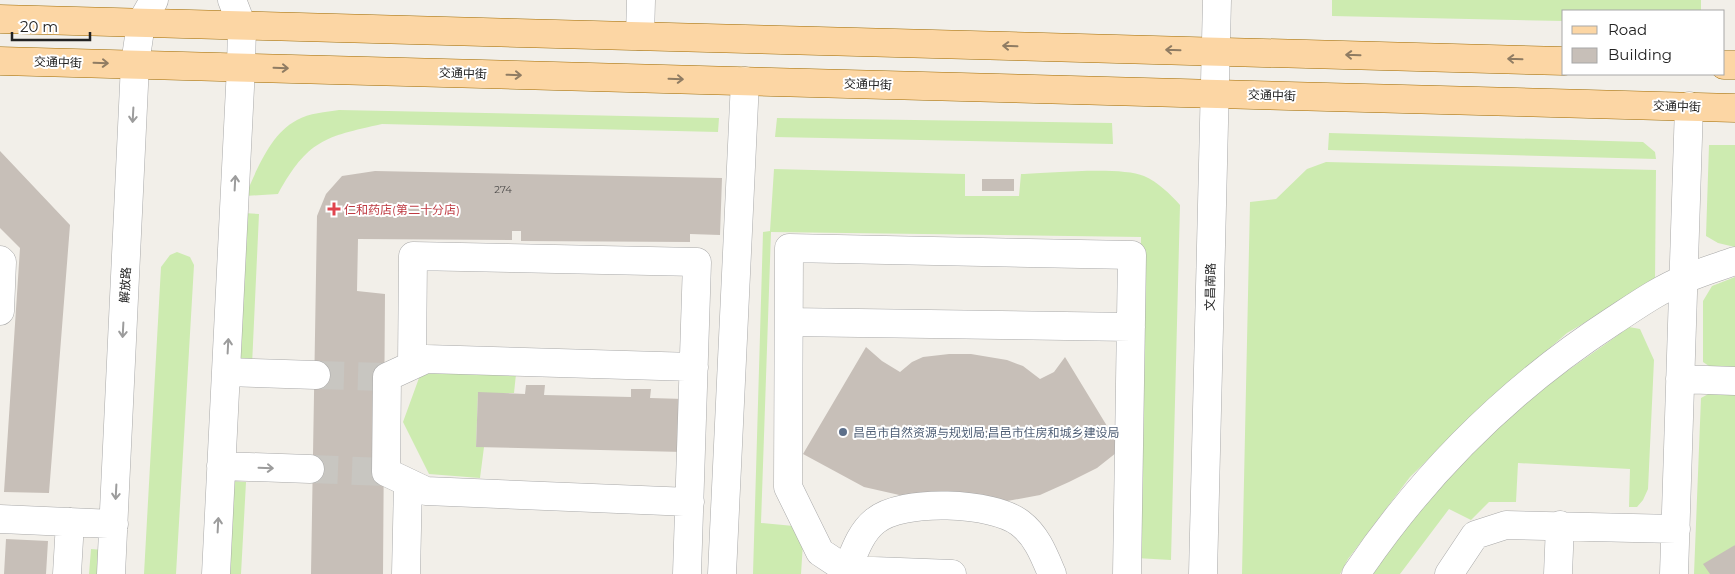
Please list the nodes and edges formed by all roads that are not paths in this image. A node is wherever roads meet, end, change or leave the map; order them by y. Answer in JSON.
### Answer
{"nodes":[{"id":1,"x":232,"y":0,"type":"edge"},
{"id":2,"x":641,"y":0,"type":"edge"},
{"id":3,"x":1216,"y":0,"type":"edge"},
{"id":4,"x":148,"y":12,"type":"edge"},
{"id":5,"x":0,"y":19,"type":"edge"},
{"id":6,"x":242,"y":26,"type":"junction"},
{"id":7,"x":640,"y":36,"type":"junction"},
{"id":8,"x":1216,"y":51,"type":"junction"},
{"id":9,"x":1562,"y":60,"type":"edge"},
{"id":10,"x":0,"y":61,"type":"edge"},
{"id":11,"x":135,"y":64,"type":"junction"},
{"id":12,"x":241,"y":67,"type":"junction"},
{"id":13,"x":745,"y":81,"type":"junction"},
{"id":14,"x":1215,"y":94,"type":"junction"},
{"id":15,"x":1689,"y":106,"type":"junction"},
{"id":16,"x":1735,"y":108,"type":"edge"},
{"id":17,"x":0,"y":260,"type":"edge"},
{"id":18,"x":1735,"y":261,"type":"edge"},
{"id":19,"x":1684,"y":279,"type":"junction"},
{"id":20,"x":0,"y":311,"type":"edge"},
{"id":21,"x":788,"y":322,"type":"junction"},
{"id":22,"x":1131,"y":327,"type":"junction"},
{"id":23,"x":412,"y":365,"type":"junction"},
{"id":24,"x":694,"y":367,"type":"junction"},
{"id":25,"x":226,"y":372,"type":"junction"},
{"id":26,"x":316,"y":375,"type":"tunnel mouth"},
{"id":27,"x":1680,"y":379,"type":"junction"},
{"id":28,"x":1735,"y":381,"type":"edge"},
{"id":29,"x":222,"y":466,"type":"junction"},
{"id":30,"x":310,"y":469,"type":"tunnel mouth"},
{"id":31,"x":408,"y":483,"type":"junction"},
{"id":32,"x":690,"y":502,"type":"junction"},
{"id":33,"x":0,"y":519,"type":"edge"},
{"id":34,"x":70,"y":522,"type":"junction"},
{"id":35,"x":114,"y":524,"type":"junction"},
{"id":36,"x":1560,"y":525,"type":"junction"},
{"id":37,"x":1676,"y":529,"type":"junction"},
{"id":38,"x":847,"y":570,"type":"junction"},
{"id":39,"x":67,"y":574,"type":"edge"},
{"id":40,"x":111,"y":574,"type":"edge"},
{"id":41,"x":216,"y":574,"type":"edge"},
{"id":42,"x":406,"y":574,"type":"edge"},
{"id":43,"x":687,"y":574,"type":"edge"},
{"id":44,"x":722,"y":574,"type":"edge"},
{"id":45,"x":952,"y":574,"type":"edge"},
{"id":46,"x":1052,"y":574,"type":"edge"},
{"id":47,"x":1127,"y":574,"type":"edge"},
{"id":48,"x":1203,"y":574,"type":"edge"},
{"id":49,"x":1356,"y":574,"type":"edge"},
{"id":50,"x":1448,"y":574,"type":"edge"},
{"id":51,"x":1558,"y":574,"type":"edge"},
{"id":52,"x":1674,"y":574,"type":"edge"}],
"edges":[{"from":1,"to":6,"type":"street"},
{"from":2,"to":7,"type":"street"},
{"from":3,"to":8,"type":"street","name":"文昌南路"},
{"from":4,"to":5,"type":"main road"},
{"from":4,"to":6,"type":"main road"},
{"from":4,"to":11,"type":"street","name":"解放路"},
{"from":6,"to":7,"type":"main road"},
{"from":6,"to":12,"type":"street"},
{"from":8,"to":7,"type":"main road","one_way":true},
{"from":9,"to":8,"type":"main road","one_way":true},
{"from":8,"to":14,"type":"street","name":"文昌南路"},
{"from":10,"to":11,"type":"main road","name":"交通中街","one_way":true},
{"from":11,"to":12,"type":"main road","name":"交通中街"},
{"from":11,"to":35,"type":"street","name":"解放路","one_way":true},
{"from":12,"to":13,"type":"main road","name":"交通中街","one_way":true},
{"from":25,"to":12,"type":"street","one_way":true},
{"from":13,"to":14,"type":"main road","name":"交通中街"},
{"from":13,"to":44,"type":"street"},
{"from":14,"to":15,"type":"main road","name":"交通中街"},
{"from":14,"to":48,"type":"street","name":"文昌南路"},
{"from":15,"to":16,"type":"main road","name":"交通中街"},
{"from":15,"to":19,"type":"street"},
{"from":17,"to":20,"type":"street"},
{"from":18,"to":19,"type":"street"},
{"from":19,"to":27,"type":"street"},
{"from":19,"to":49,"type":"street"},
{"from":21,"to":22,"type":"street"},
{"from":21,"to":22,"type":"street"},
{"from":21,"to":38,"type":"street"},
{"from":22,"to":47,"type":"street"},
{"from":23,"to":24,"type":"street"},
{"from":23,"to":24,"type":"street"},
{"from":23,"to":31,"type":"street"},
{"from":24,"to":32,"type":"street"},
{"from":25,"to":26,"type":"street"},
{"from":25,"to":29,"type":"street"},
{"from":27,"to":28,"type":"street"},
{"from":27,"to":37,"type":"street"},
{"from":29,"to":30,"type":"street","one_way":true},
{"from":41,"to":29,"type":"street","one_way":true},
{"from":31,"to":32,"type":"street"},
{"from":31,"to":42,"type":"street"},
{"from":32,"to":43,"type":"street"},
{"from":33,"to":34,"type":"street"},
{"from":34,"to":35,"type":"street"},
{"from":34,"to":39,"type":"street"},
{"from":35,"to":40,"type":"street","name":"解放路"},
{"from":36,"to":37,"type":"street"},
{"from":36,"to":50,"type":"street"},
{"from":36,"to":51,"type":"street"},
{"from":37,"to":52,"type":"street"},
{"from":38,"to":45,"type":"street"},
{"from":38,"to":46,"type":"street"}]}
